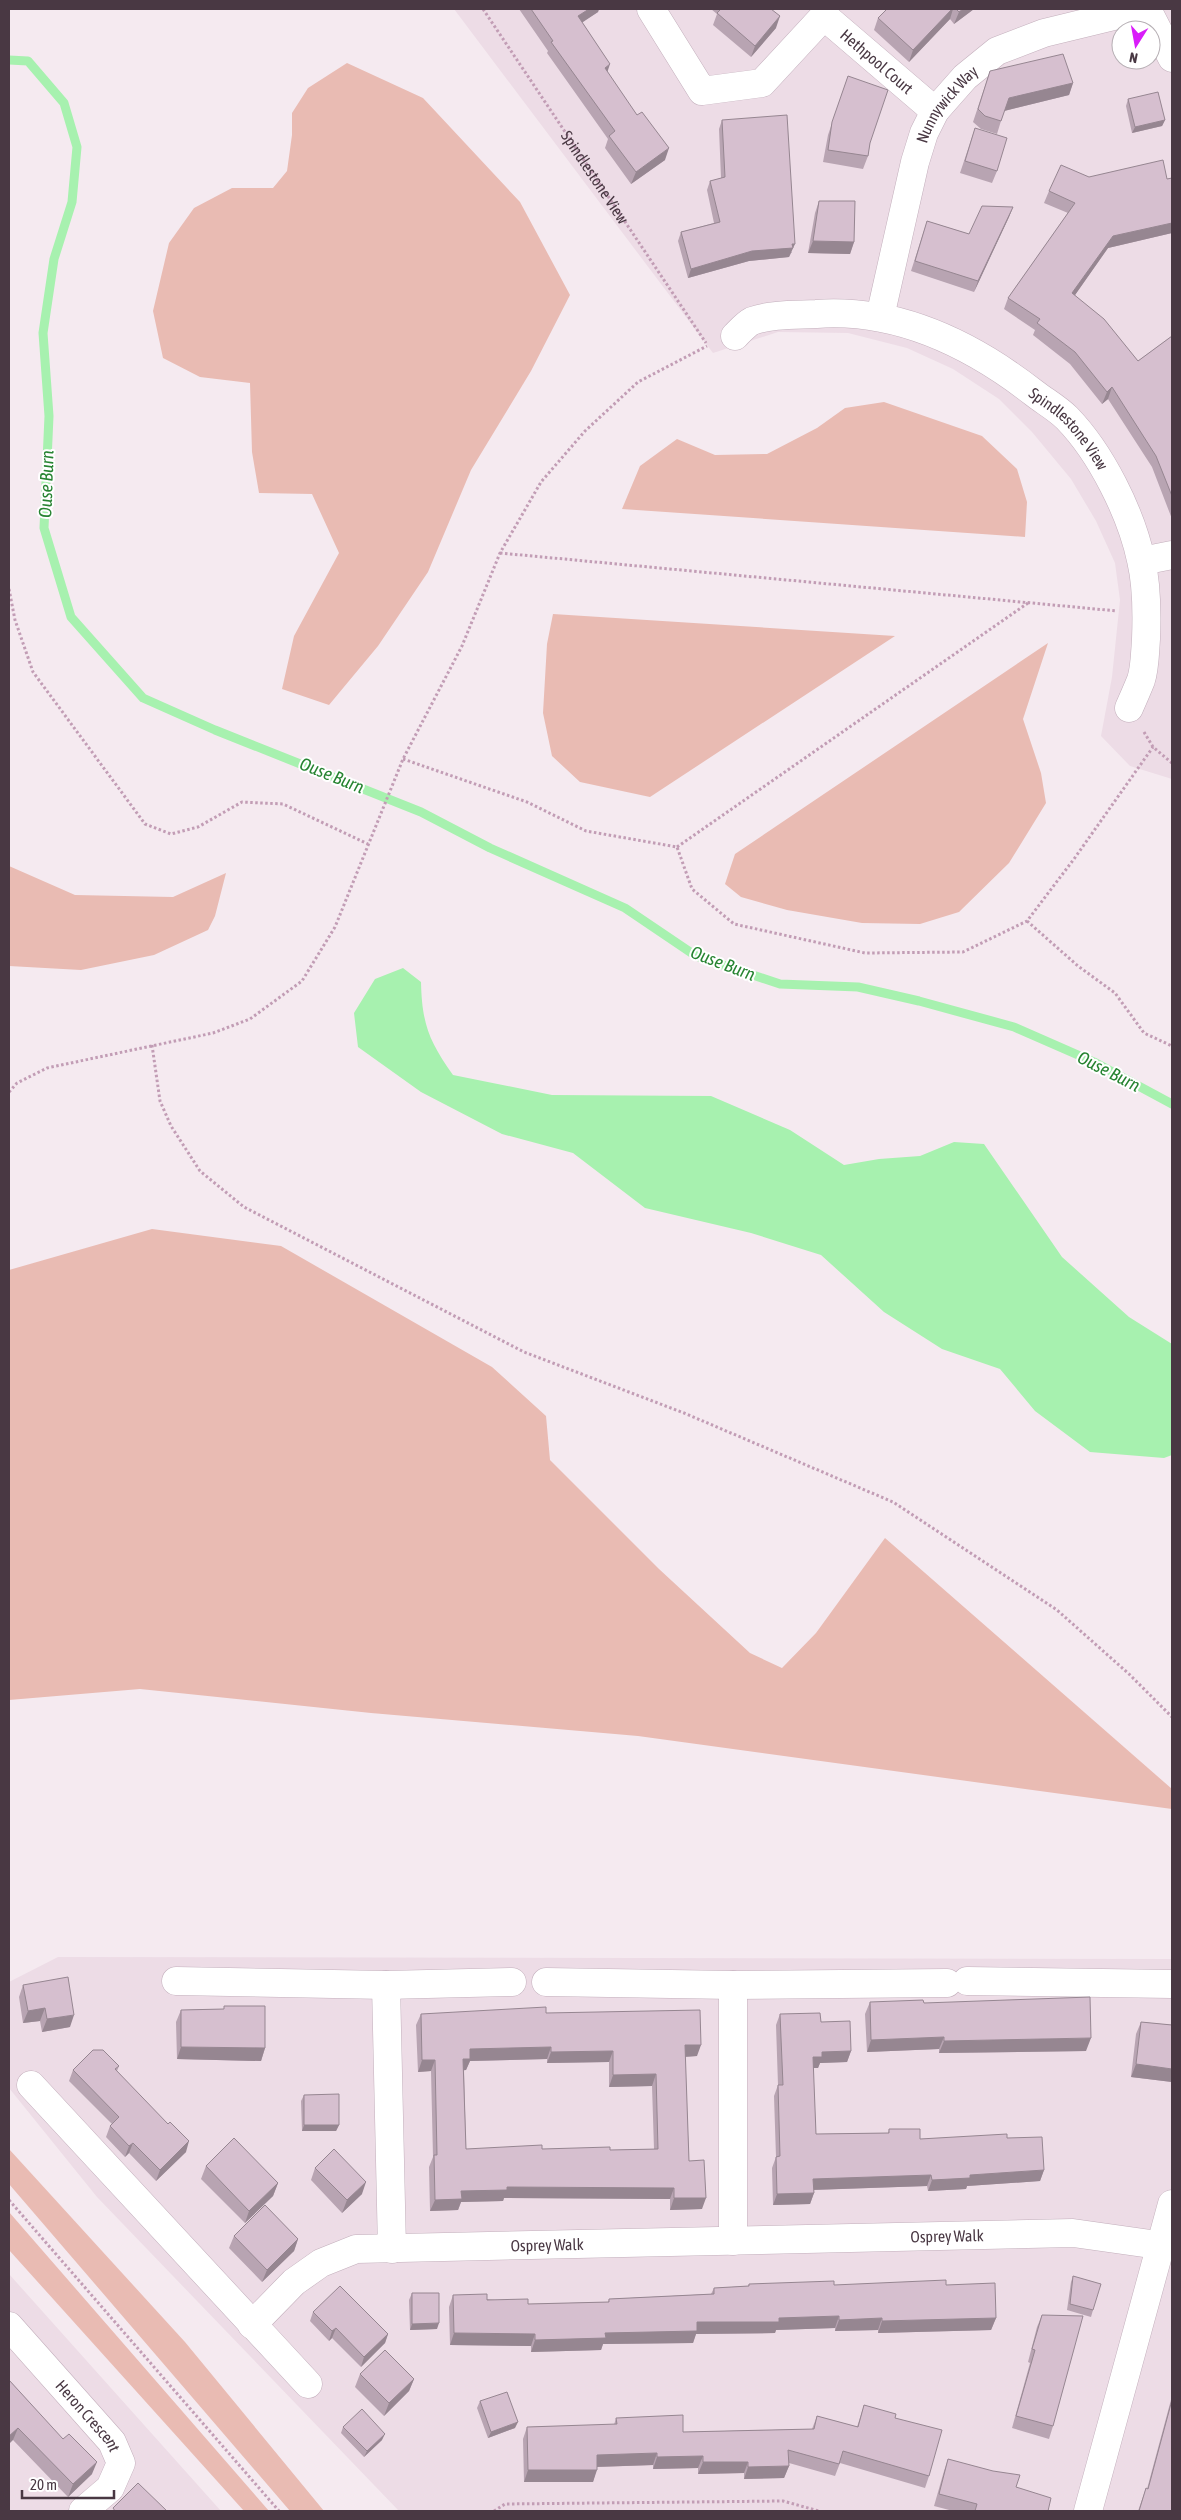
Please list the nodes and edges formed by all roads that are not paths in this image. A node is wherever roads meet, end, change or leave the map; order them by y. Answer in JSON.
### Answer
{"nodes":[{"id":1,"x":651,"y":9,"type":"edge"},
{"id":2,"x":1143,"y":9,"type":"edge"},
{"id":3,"x":1147,"y":9,"type":"edge"},
{"id":4,"x":1060,"y":18,"type":"edge"},
{"id":5,"x":1172,"y":58,"type":"edge"},
{"id":6,"x":935,"y":111,"type":"junction"},
{"id":7,"x":880,"y":317,"type":"junction"},
{"id":8,"x":735,"y":336,"type":"dead end"},
{"id":9,"x":1172,"y":555,"type":"edge"},
{"id":10,"x":1142,"y":561,"type":"junction"},
{"id":11,"x":1129,"y":708,"type":"road end"},
{"id":12,"x":176,"y":1981,"type":"dead end"},
{"id":13,"x":512,"y":1982,"type":"dead end"},
{"id":14,"x":546,"y":1982,"type":"dead end"},
{"id":15,"x":1161,"y":1984,"type":"edge"},
{"id":16,"x":386,"y":1985,"type":"junction"},
{"id":17,"x":733,"y":1985,"type":"junction"},
{"id":18,"x":31,"y":2085,"type":"dead end"},
{"id":19,"x":1172,"y":2204,"type":"edge"},
{"id":20,"x":733,"y":2241,"type":"junction"},
{"id":21,"x":1167,"y":2246,"type":"edge"},
{"id":22,"x":392,"y":2249,"type":"junction"},
{"id":23,"x":252,"y":2325,"type":"junction"},
{"id":24,"x":9,"y":2326,"type":"edge"},
{"id":25,"x":308,"y":2384,"type":"dead end"},
{"id":26,"x":83,"y":2511,"type":"edge"},
{"id":27,"x":1088,"y":2511,"type":"edge"}],
"edges":[{"from":1,"to":6,"type":"street","name":"Hethpool Court"},
{"from":2,"to":4,"type":"street","name":"Nunnywick Way"},
{"from":3,"to":5,"type":"street"},
{"from":4,"to":6,"type":"street","name":"Nunnywick Way"},
{"from":6,"to":7,"type":"street","name":"Nunnywick Way"},
{"from":7,"to":8,"type":"street","name":"Spindlestone View"},
{"from":7,"to":10,"type":"street","name":"Spindlestone View"},
{"from":9,"to":10,"type":"street"},
{"from":10,"to":11,"type":"street","name":"Spindlestone View"},
{"from":12,"to":16,"type":"street"},
{"from":13,"to":16,"type":"street"},
{"from":14,"to":17,"type":"street"},
{"from":15,"to":17,"type":"street"},
{"from":16,"to":22,"type":"street"},
{"from":17,"to":20,"type":"street"},
{"from":18,"to":23,"type":"street"},
{"from":19,"to":21,"type":"street"},
{"from":20,"to":21,"type":"street","name":"Osprey Walk"},
{"from":20,"to":22,"type":"street","name":"Osprey Walk"},
{"from":21,"to":27,"type":"street"},
{"from":22,"to":23,"type":"street","name":"Osprey Walk"},
{"from":23,"to":25,"type":"street"},
{"from":24,"to":26,"type":"street","name":"Heron Crescent"}]}
